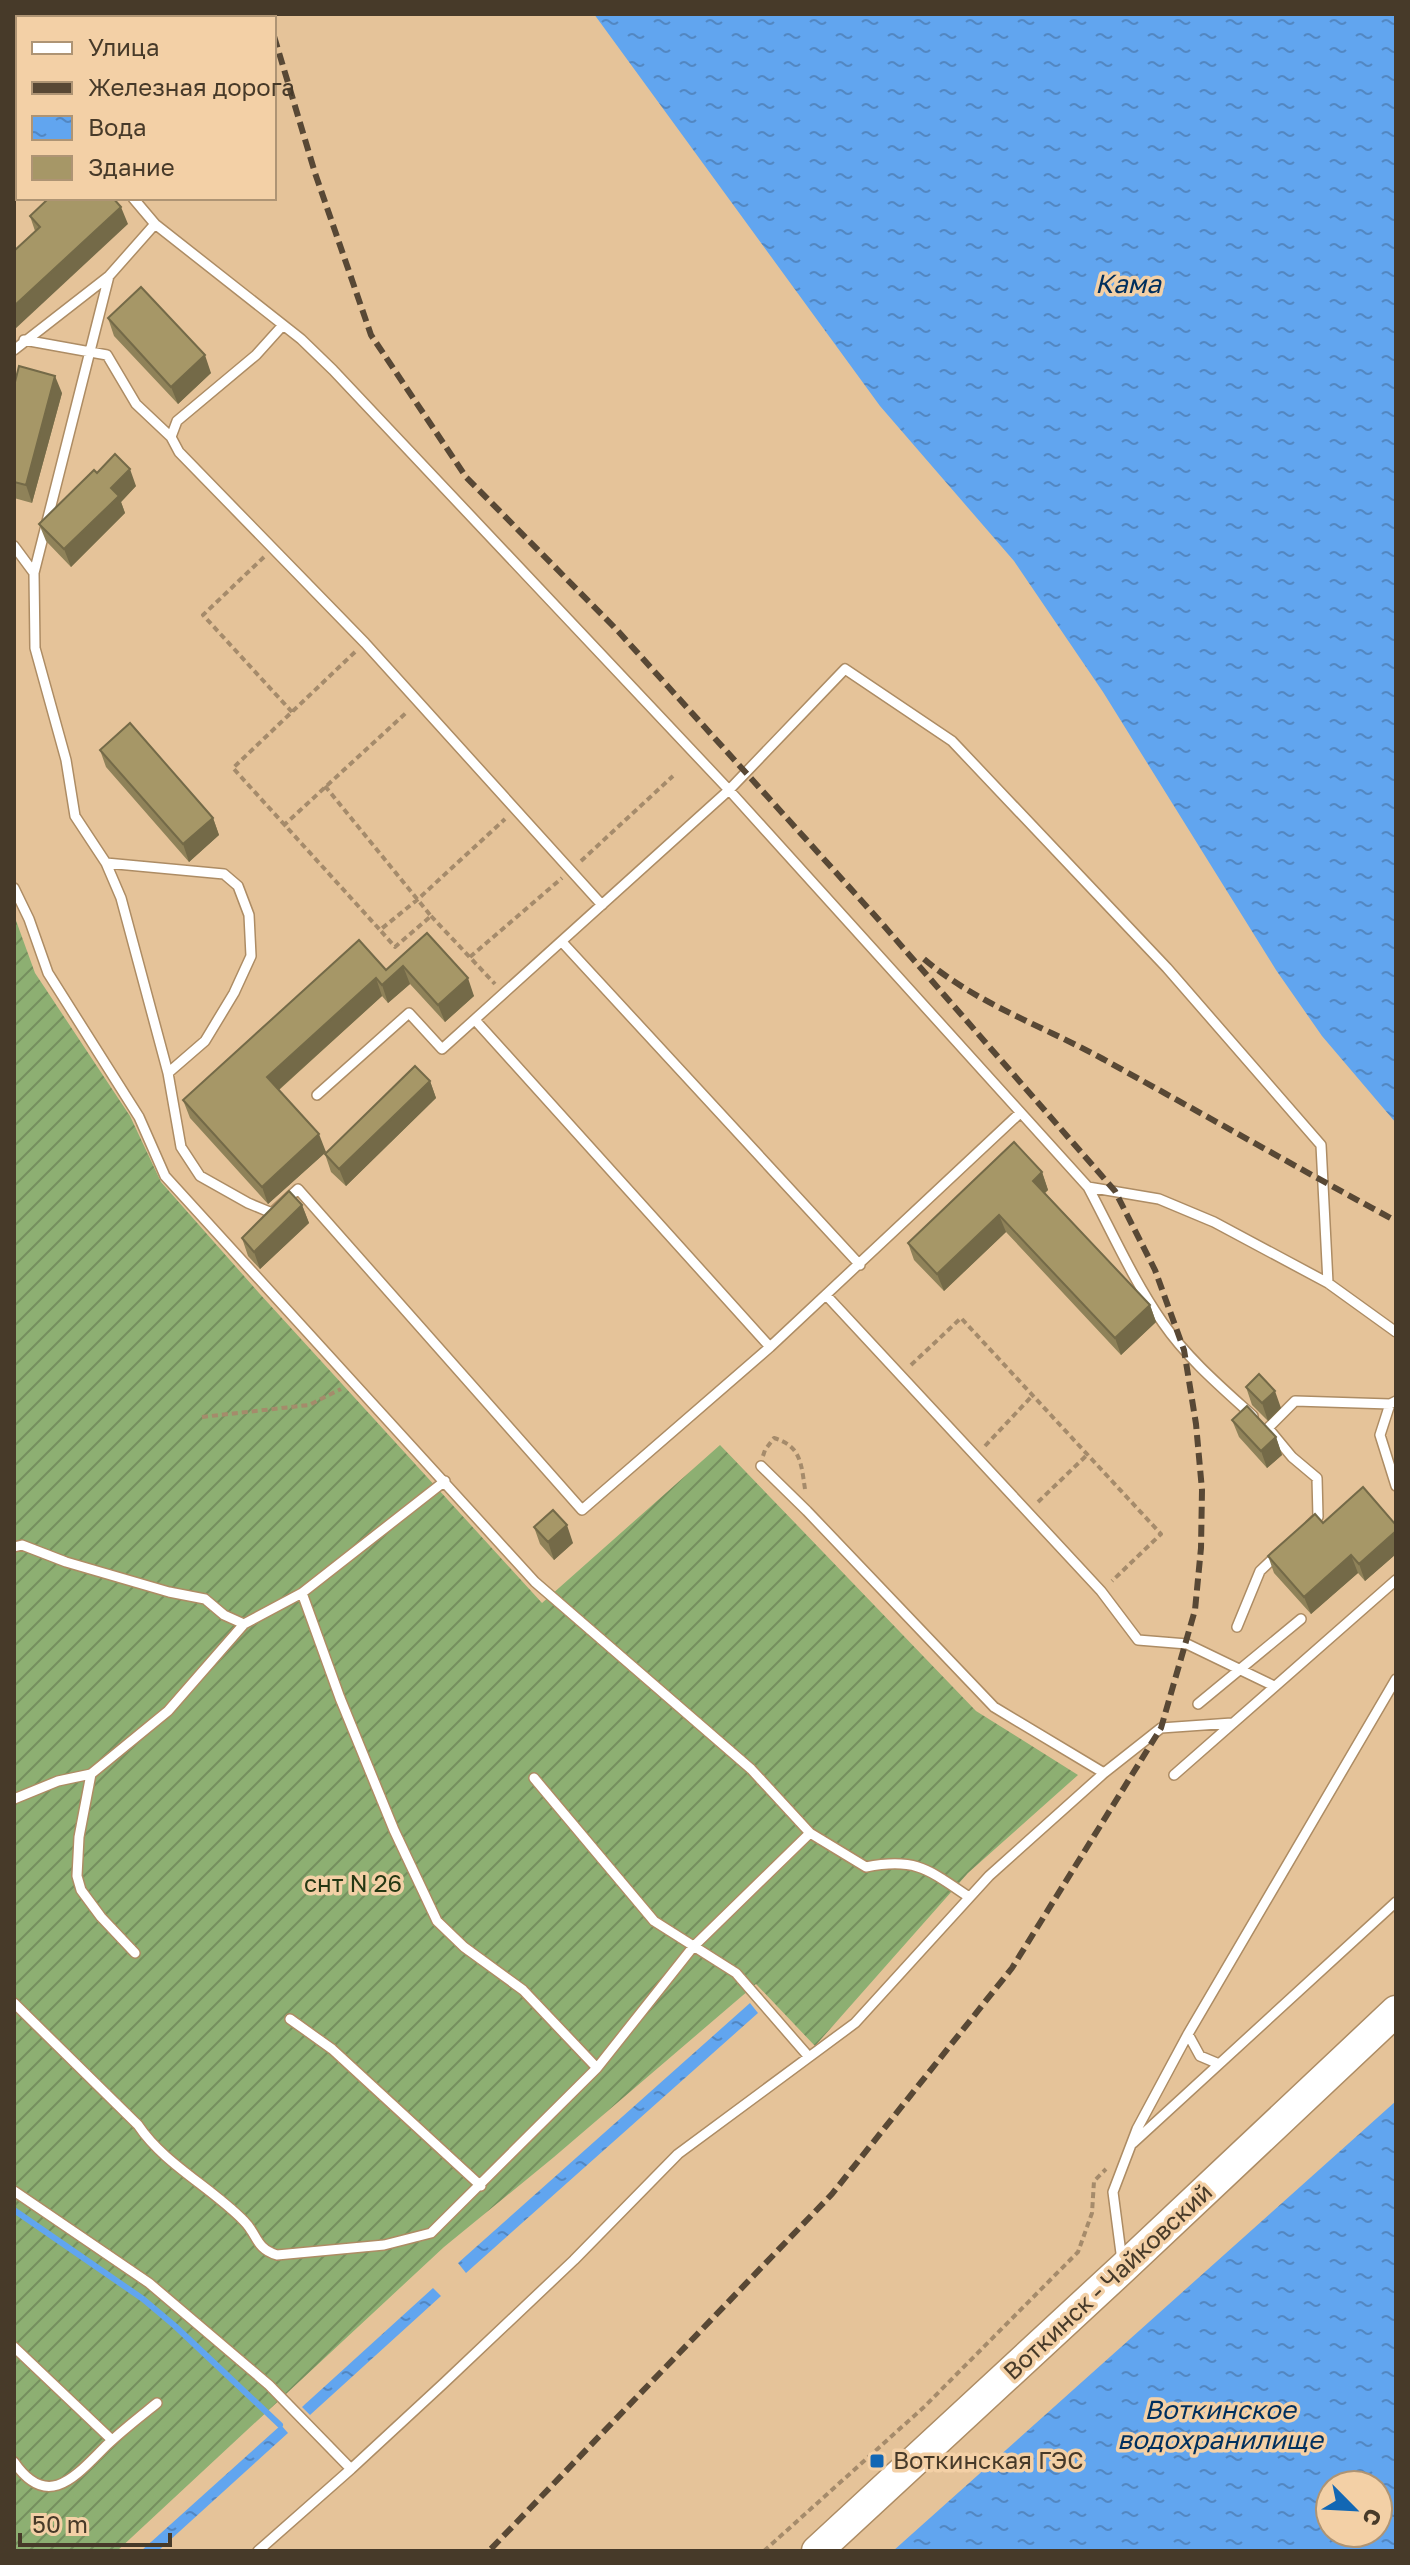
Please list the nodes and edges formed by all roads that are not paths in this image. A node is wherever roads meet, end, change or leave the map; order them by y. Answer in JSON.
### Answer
{"nodes":[{"id":1,"x":135,"y":200,"type":"edge"},
{"id":2,"x":155,"y":224,"type":"junction"},
{"id":3,"x":109,"y":276,"type":"junction"},
{"id":4,"x":283,"y":325,"type":"junction"},
{"id":5,"x":24,"y":340,"type":"junction"},
{"id":6,"x":14,"y":350,"type":"edge"},
{"id":7,"x":88,"y":352,"type":"junction"},
{"id":8,"x":171,"y":437,"type":"junction"},
{"id":9,"x":14,"y":546,"type":"edge"},
{"id":10,"x":34,"y":573,"type":"junction"},
{"id":11,"x":729,"y":790,"type":"junction"},
{"id":12,"x":106,"y":863,"type":"junction"},
{"id":13,"x":14,"y":888,"type":"edge"},
{"id":14,"x":602,"y":905,"type":"junction"},
{"id":15,"x":562,"y":942,"type":"junction"},
{"id":16,"x":475,"y":1020,"type":"junction"},
{"id":17,"x":168,"y":1073,"type":"junction"},
{"id":18,"x":317,"y":1095,"type":"dead end"},
{"id":19,"x":1020,"y":1113,"type":"junction"},
{"id":20,"x":1088,"y":1187,"type":"junction"},
{"id":21,"x":860,"y":1265,"type":"junction"},
{"id":22,"x":1328,"y":1283,"type":"junction"},
{"id":23,"x":826,"y":1295,"type":"junction"},
{"id":24,"x":1396,"y":1332,"type":"edge"},
{"id":25,"x":770,"y":1347,"type":"junction"},
{"id":26,"x":1393,"y":1403,"type":"edge"},
{"id":27,"x":1268,"y":1428,"type":"junction"},
{"id":28,"x":761,"y":1466,"type":"road end"},
{"id":29,"x":445,"y":1481,"type":"junction"},
{"id":30,"x":1396,"y":1486,"type":"edge"},
{"id":31,"x":1307,"y":1528,"type":"edge"},
{"id":32,"x":14,"y":1547,"type":"edge"},
{"id":33,"x":1283,"y":1550,"type":"edge"},
{"id":34,"x":1396,"y":1580,"type":"edge"},
{"id":35,"x":302,"y":1593,"type":"junction"},
{"id":36,"x":1301,"y":1619,"type":"dead end"},
{"id":37,"x":244,"y":1624,"type":"junction"},
{"id":38,"x":1237,"y":1627,"type":"dead end"},
{"id":39,"x":1241,"y":1670,"type":"junction"},
{"id":40,"x":1396,"y":1679,"type":"edge"},
{"id":41,"x":1274,"y":1686,"type":"junction"},
{"id":42,"x":1198,"y":1704,"type":"dead end"},
{"id":43,"x":1232,"y":1723,"type":"junction"},
{"id":44,"x":1104,"y":1773,"type":"junction"},
{"id":45,"x":91,"y":1774,"type":"junction"},
{"id":46,"x":1174,"y":1775,"type":"dead end"},
{"id":47,"x":534,"y":1778,"type":"dead end"},
{"id":48,"x":14,"y":1799,"type":"edge"},
{"id":49,"x":810,"y":1833,"type":"junction"},
{"id":50,"x":969,"y":1897,"type":"junction"},
{"id":51,"x":1396,"y":1902,"type":"edge"},
{"id":52,"x":693,"y":1947,"type":"junction"},
{"id":53,"x":135,"y":1953,"type":"dead end"},
{"id":54,"x":14,"y":2003,"type":"edge"},
{"id":55,"x":1396,"y":2011,"type":"edge"},
{"id":56,"x":290,"y":2019,"type":"dead end"},
{"id":57,"x":1188,"y":2034,"type":"junction"},
{"id":58,"x":809,"y":2057,"type":"junction"},
{"id":59,"x":1219,"y":2064,"type":"junction"},
{"id":60,"x":597,"y":2068,"type":"junction"},
{"id":61,"x":1131,"y":2145,"type":"junction"},
{"id":62,"x":481,"y":2186,"type":"junction"},
{"id":63,"x":14,"y":2191,"type":"edge"},
{"id":64,"x":1123,"y":2268,"type":"junction"},
{"id":65,"x":14,"y":2347,"type":"edge"},
{"id":66,"x":157,"y":2403,"type":"dead end"},
{"id":67,"x":112,"y":2440,"type":"junction"},
{"id":68,"x":14,"y":2462,"type":"edge"},
{"id":69,"x":351,"y":2469,"type":"junction"},
{"id":70,"x":258,"y":2551,"type":"edge"},
{"id":71,"x":817,"y":2551,"type":"edge"}],
"edges":[{"from":1,"to":2,"type":"lane"},
{"from":2,"to":3,"type":"lane"},
{"from":2,"to":4,"type":"lane"},
{"from":3,"to":5,"type":"lane"},
{"from":3,"to":7,"type":"lane"},
{"from":4,"to":8,"type":"lane"},
{"from":4,"to":11,"type":"lane"},
{"from":5,"to":6,"type":"lane"},
{"from":5,"to":7,"type":"lane"},
{"from":7,"to":8,"type":"lane"},
{"from":7,"to":10,"type":"lane"},
{"from":8,"to":14,"type":"lane"},
{"from":9,"to":10,"type":"lane"},
{"from":10,"to":12,"type":"lane"},
{"from":11,"to":14,"type":"lane"},
{"from":11,"to":19,"type":"lane"},
{"from":11,"to":22,"type":"lane"},
{"from":12,"to":17,"type":"lane"},
{"from":12,"to":17,"type":"lane"},
{"from":13,"to":29,"type":"lane"},
{"from":14,"to":15,"type":"lane"},
{"from":15,"to":16,"type":"lane"},
{"from":15,"to":21,"type":"lane"},
{"from":16,"to":18,"type":"lane"},
{"from":16,"to":25,"type":"lane"},
{"from":17,"to":25,"type":"lane"},
{"from":19,"to":20,"type":"lane"},
{"from":19,"to":21,"type":"lane"},
{"from":20,"to":22,"type":"lane"},
{"from":20,"to":27,"type":"lane"},
{"from":21,"to":23,"type":"lane"},
{"from":22,"to":24,"type":"lane"},
{"from":23,"to":25,"type":"lane"},
{"from":23,"to":39,"type":"lane"},
{"from":26,"to":27,"type":"lane"},
{"from":26,"to":30,"type":"lane"},
{"from":27,"to":31,"type":"lane"},
{"from":28,"to":44,"type":"lane"},
{"from":29,"to":35,"type":"lane"},
{"from":29,"to":49,"type":"lane"},
{"from":32,"to":37,"type":"lane"},
{"from":33,"to":38,"type":"lane"},
{"from":34,"to":41,"type":"lane"},
{"from":35,"to":37,"type":"lane"},
{"from":35,"to":60,"type":"lane"},
{"from":36,"to":39,"type":"lane"},
{"from":37,"to":45,"type":"lane"},
{"from":39,"to":41,"type":"lane"},
{"from":39,"to":42,"type":"lane"},
{"from":40,"to":57,"type":"lane"},
{"from":41,"to":43,"type":"lane"},
{"from":43,"to":44,"type":"lane"},
{"from":43,"to":46,"type":"lane"},
{"from":44,"to":50,"type":"lane"},
{"from":45,"to":48,"type":"lane"},
{"from":45,"to":53,"type":"lane"},
{"from":47,"to":52,"type":"lane"},
{"from":49,"to":50,"type":"lane"},
{"from":49,"to":52,"type":"lane"},
{"from":50,"to":58,"type":"lane"},
{"from":51,"to":59,"type":"lane"},
{"from":52,"to":58,"type":"lane"},
{"from":52,"to":60,"type":"lane"},
{"from":54,"to":62,"type":"lane"},
{"from":55,"to":64,"type":"main road","name":"Воткинск - Чайковский"},
{"from":56,"to":62,"type":"lane"},
{"from":57,"to":59,"type":"lane"},
{"from":57,"to":61,"type":"lane"},
{"from":58,"to":69,"type":"lane"},
{"from":59,"to":61,"type":"lane"},
{"from":60,"to":62,"type":"lane"},
{"from":61,"to":64,"type":"lane"},
{"from":63,"to":69,"type":"lane"},
{"from":64,"to":71,"type":"main road","name":"Воткинск - Чайковский"},
{"from":65,"to":67,"type":"lane"},
{"from":66,"to":67,"type":"lane"},
{"from":67,"to":68,"type":"lane"},
{"from":69,"to":70,"type":"lane"}]}
